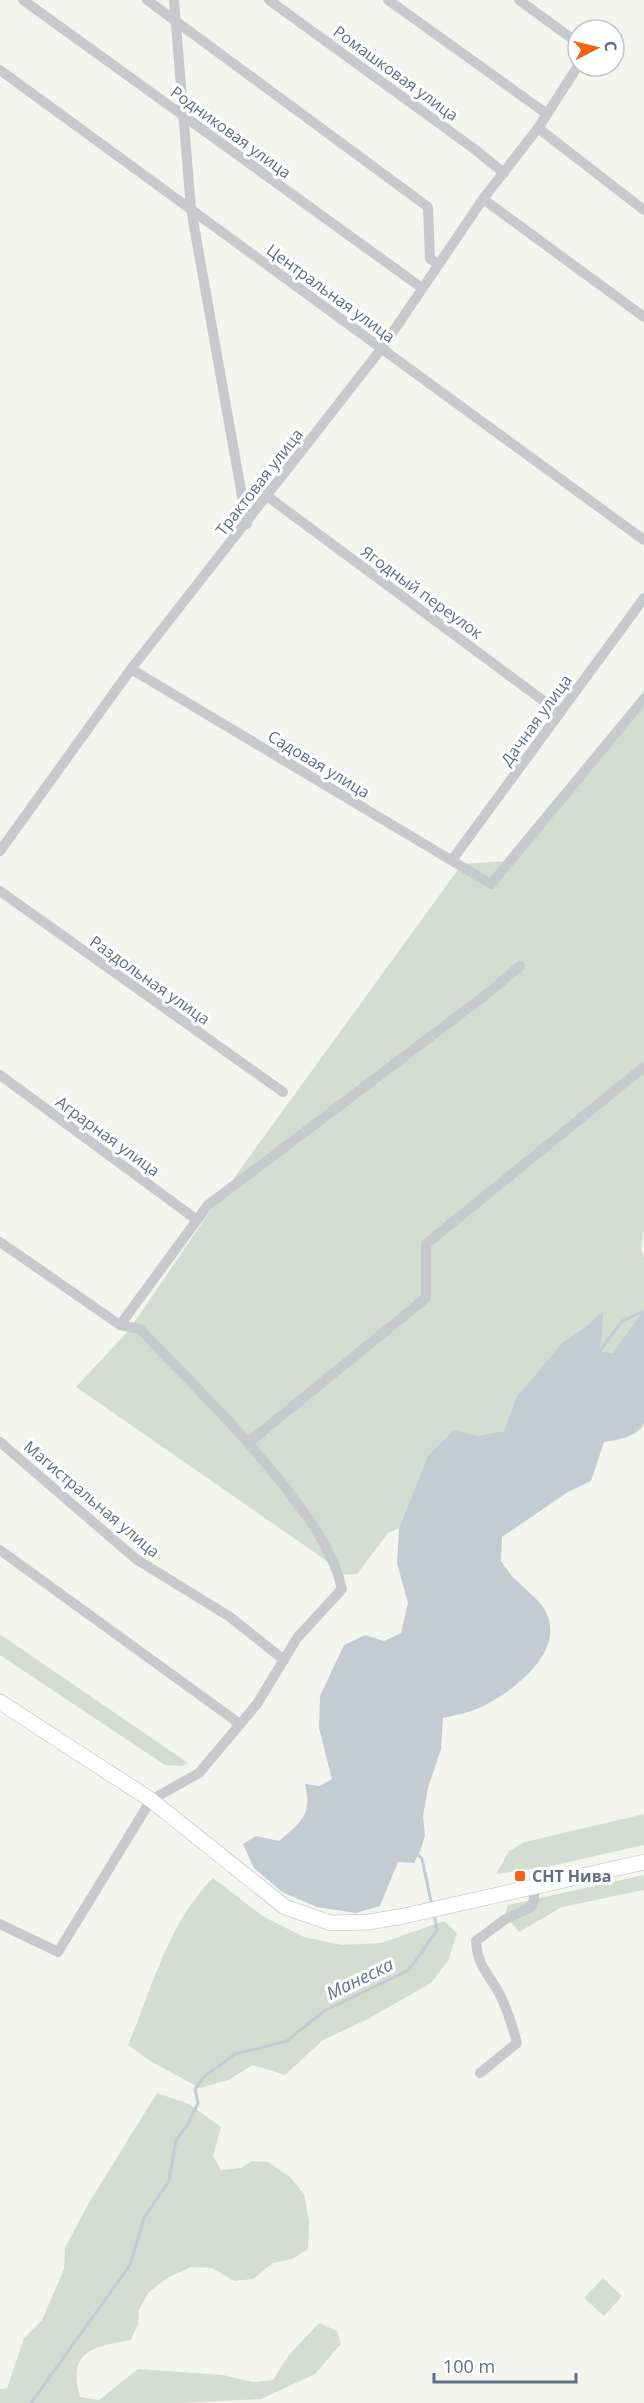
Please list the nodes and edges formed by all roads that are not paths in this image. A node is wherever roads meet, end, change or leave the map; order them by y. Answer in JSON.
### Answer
{"nodes":[{"id":1,"x":24,"y":0,"type":"edge"},
{"id":2,"x":147,"y":0,"type":"edge"},
{"id":3,"x":174,"y":0,"type":"edge"},
{"id":4,"x":269,"y":0,"type":"edge"},
{"id":5,"x":388,"y":0,"type":"edge"},
{"id":6,"x":519,"y":0,"type":"edge"},
{"id":7,"x":175,"y":21,"type":"junction"},
{"id":8,"x":566,"y":34,"type":"edge"},
{"id":9,"x":0,"y":70,"type":"edge"},
{"id":10,"x":570,"y":78,"type":"edge"},
{"id":11,"x":547,"y":114,"type":"junction"},
{"id":12,"x":184,"y":116,"type":"junction"},
{"id":13,"x":538,"y":128,"type":"junction"},
{"id":14,"x":504,"y":173,"type":"junction"},
{"id":15,"x":483,"y":199,"type":"junction"},
{"id":16,"x":191,"y":209,"type":"junction"},
{"id":17,"x":644,"y":210,"type":"edge"},
{"id":18,"x":439,"y":264,"type":"junction"},
{"id":19,"x":422,"y":288,"type":"junction"},
{"id":20,"x":644,"y":317,"type":"edge"},
{"id":21,"x":382,"y":348,"type":"junction"},
{"id":22,"x":267,"y":496,"type":"junction"},
{"id":23,"x":247,"y":524,"type":"junction"},
{"id":24,"x":644,"y":540,"type":"edge"},
{"id":25,"x":644,"y":598,"type":"edge"},
{"id":26,"x":131,"y":669,"type":"junction"},
{"id":27,"x":644,"y":699,"type":"edge"},
{"id":28,"x":560,"y":712,"type":"junction"},
{"id":29,"x":0,"y":851,"type":"edge"},
{"id":30,"x":452,"y":861,"type":"junction"},
{"id":31,"x":0,"y":891,"type":"edge"},
{"id":32,"x":520,"y":966,"type":"dead end"},
{"id":33,"x":644,"y":1067,"type":"edge"},
{"id":34,"x":0,"y":1076,"type":"edge"},
{"id":35,"x":283,"y":1092,"type":"dead end"},
{"id":36,"x":197,"y":1220,"type":"junction"},
{"id":37,"x":0,"y":1242,"type":"edge"},
{"id":38,"x":120,"y":1325,"type":"junction"},
{"id":39,"x":0,"y":1442,"type":"edge"},
{"id":40,"x":249,"y":1442,"type":"junction"},
{"id":41,"x":0,"y":1550,"type":"edge"},
{"id":42,"x":284,"y":1660,"type":"junction"},
{"id":43,"x":0,"y":1702,"type":"edge"},
{"id":44,"x":240,"y":1724,"type":"junction"},
{"id":45,"x":152,"y":1800,"type":"junction"},
{"id":46,"x":644,"y":1862,"type":"edge"},
{"id":47,"x":534,"y":1887,"type":"junction"},
{"id":48,"x":0,"y":1924,"type":"edge"},
{"id":49,"x":480,"y":2073,"type":"dead end"}],
"edges":[{"from":1,"to":12,"type":"street","name":"Родниковая улица"},
{"from":2,"to":7,"type":"street"},
{"from":3,"to":7,"type":"street"},
{"from":4,"to":14,"type":"street","name":"Ромашковая улица"},
{"from":5,"to":11,"type":"street"},
{"from":6,"to":8,"type":"street"},
{"from":7,"to":12,"type":"street"},
{"from":7,"to":18,"type":"street"},
{"from":9,"to":16,"type":"street","name":"Центральная улица"},
{"from":10,"to":11,"type":"street","name":"Трактовая улица"},
{"from":11,"to":13,"type":"street","name":"Трактовая улица"},
{"from":12,"to":16,"type":"street"},
{"from":12,"to":19,"type":"street","name":"Родниковая улица"},
{"from":13,"to":14,"type":"street","name":"Трактовая улица"},
{"from":13,"to":17,"type":"street"},
{"from":14,"to":15,"type":"street","name":"Трактовая улица"},
{"from":15,"to":18,"type":"street","name":"Трактовая улица"},
{"from":15,"to":20,"type":"street"},
{"from":16,"to":21,"type":"street","name":"Центральная улица"},
{"from":16,"to":23,"type":"street"},
{"from":18,"to":19,"type":"street","name":"Трактовая улица"},
{"from":19,"to":21,"type":"street","name":"Трактовая улица"},
{"from":21,"to":22,"type":"street","name":"Трактовая улица"},
{"from":21,"to":24,"type":"street","name":"Центральная улица"},
{"from":22,"to":23,"type":"street","name":"Трактовая улица"},
{"from":22,"to":28,"type":"street","name":"Ягодный переулок"},
{"from":23,"to":26,"type":"street","name":"Трактовая улица"},
{"from":25,"to":28,"type":"street","name":"Дачная улица"},
{"from":26,"to":29,"type":"street","name":"Трактовая улица"},
{"from":26,"to":30,"type":"street","name":"Садовая улица"},
{"from":27,"to":30,"type":"street","name":"Садовая улица"},
{"from":28,"to":30,"type":"street","name":"Дачная улица"},
{"from":31,"to":35,"type":"street","name":"Раздольная улица"},
{"from":32,"to":36,"type":"street"},
{"from":33,"to":40,"type":"street"},
{"from":34,"to":36,"type":"street","name":"Аграрная улица"},
{"from":36,"to":38,"type":"street"},
{"from":37,"to":38,"type":"street"},
{"from":38,"to":40,"type":"street"},
{"from":39,"to":42,"type":"street","name":"Магистральная улица"},
{"from":40,"to":42,"type":"street"},
{"from":41,"to":44,"type":"street"},
{"from":42,"to":44,"type":"street"},
{"from":43,"to":45,"type":"main road"},
{"from":44,"to":45,"type":"street"},
{"from":45,"to":47,"type":"main road"},
{"from":45,"to":48,"type":"street"},
{"from":46,"to":47,"type":"main road"},
{"from":47,"to":49,"type":"street"}]}
